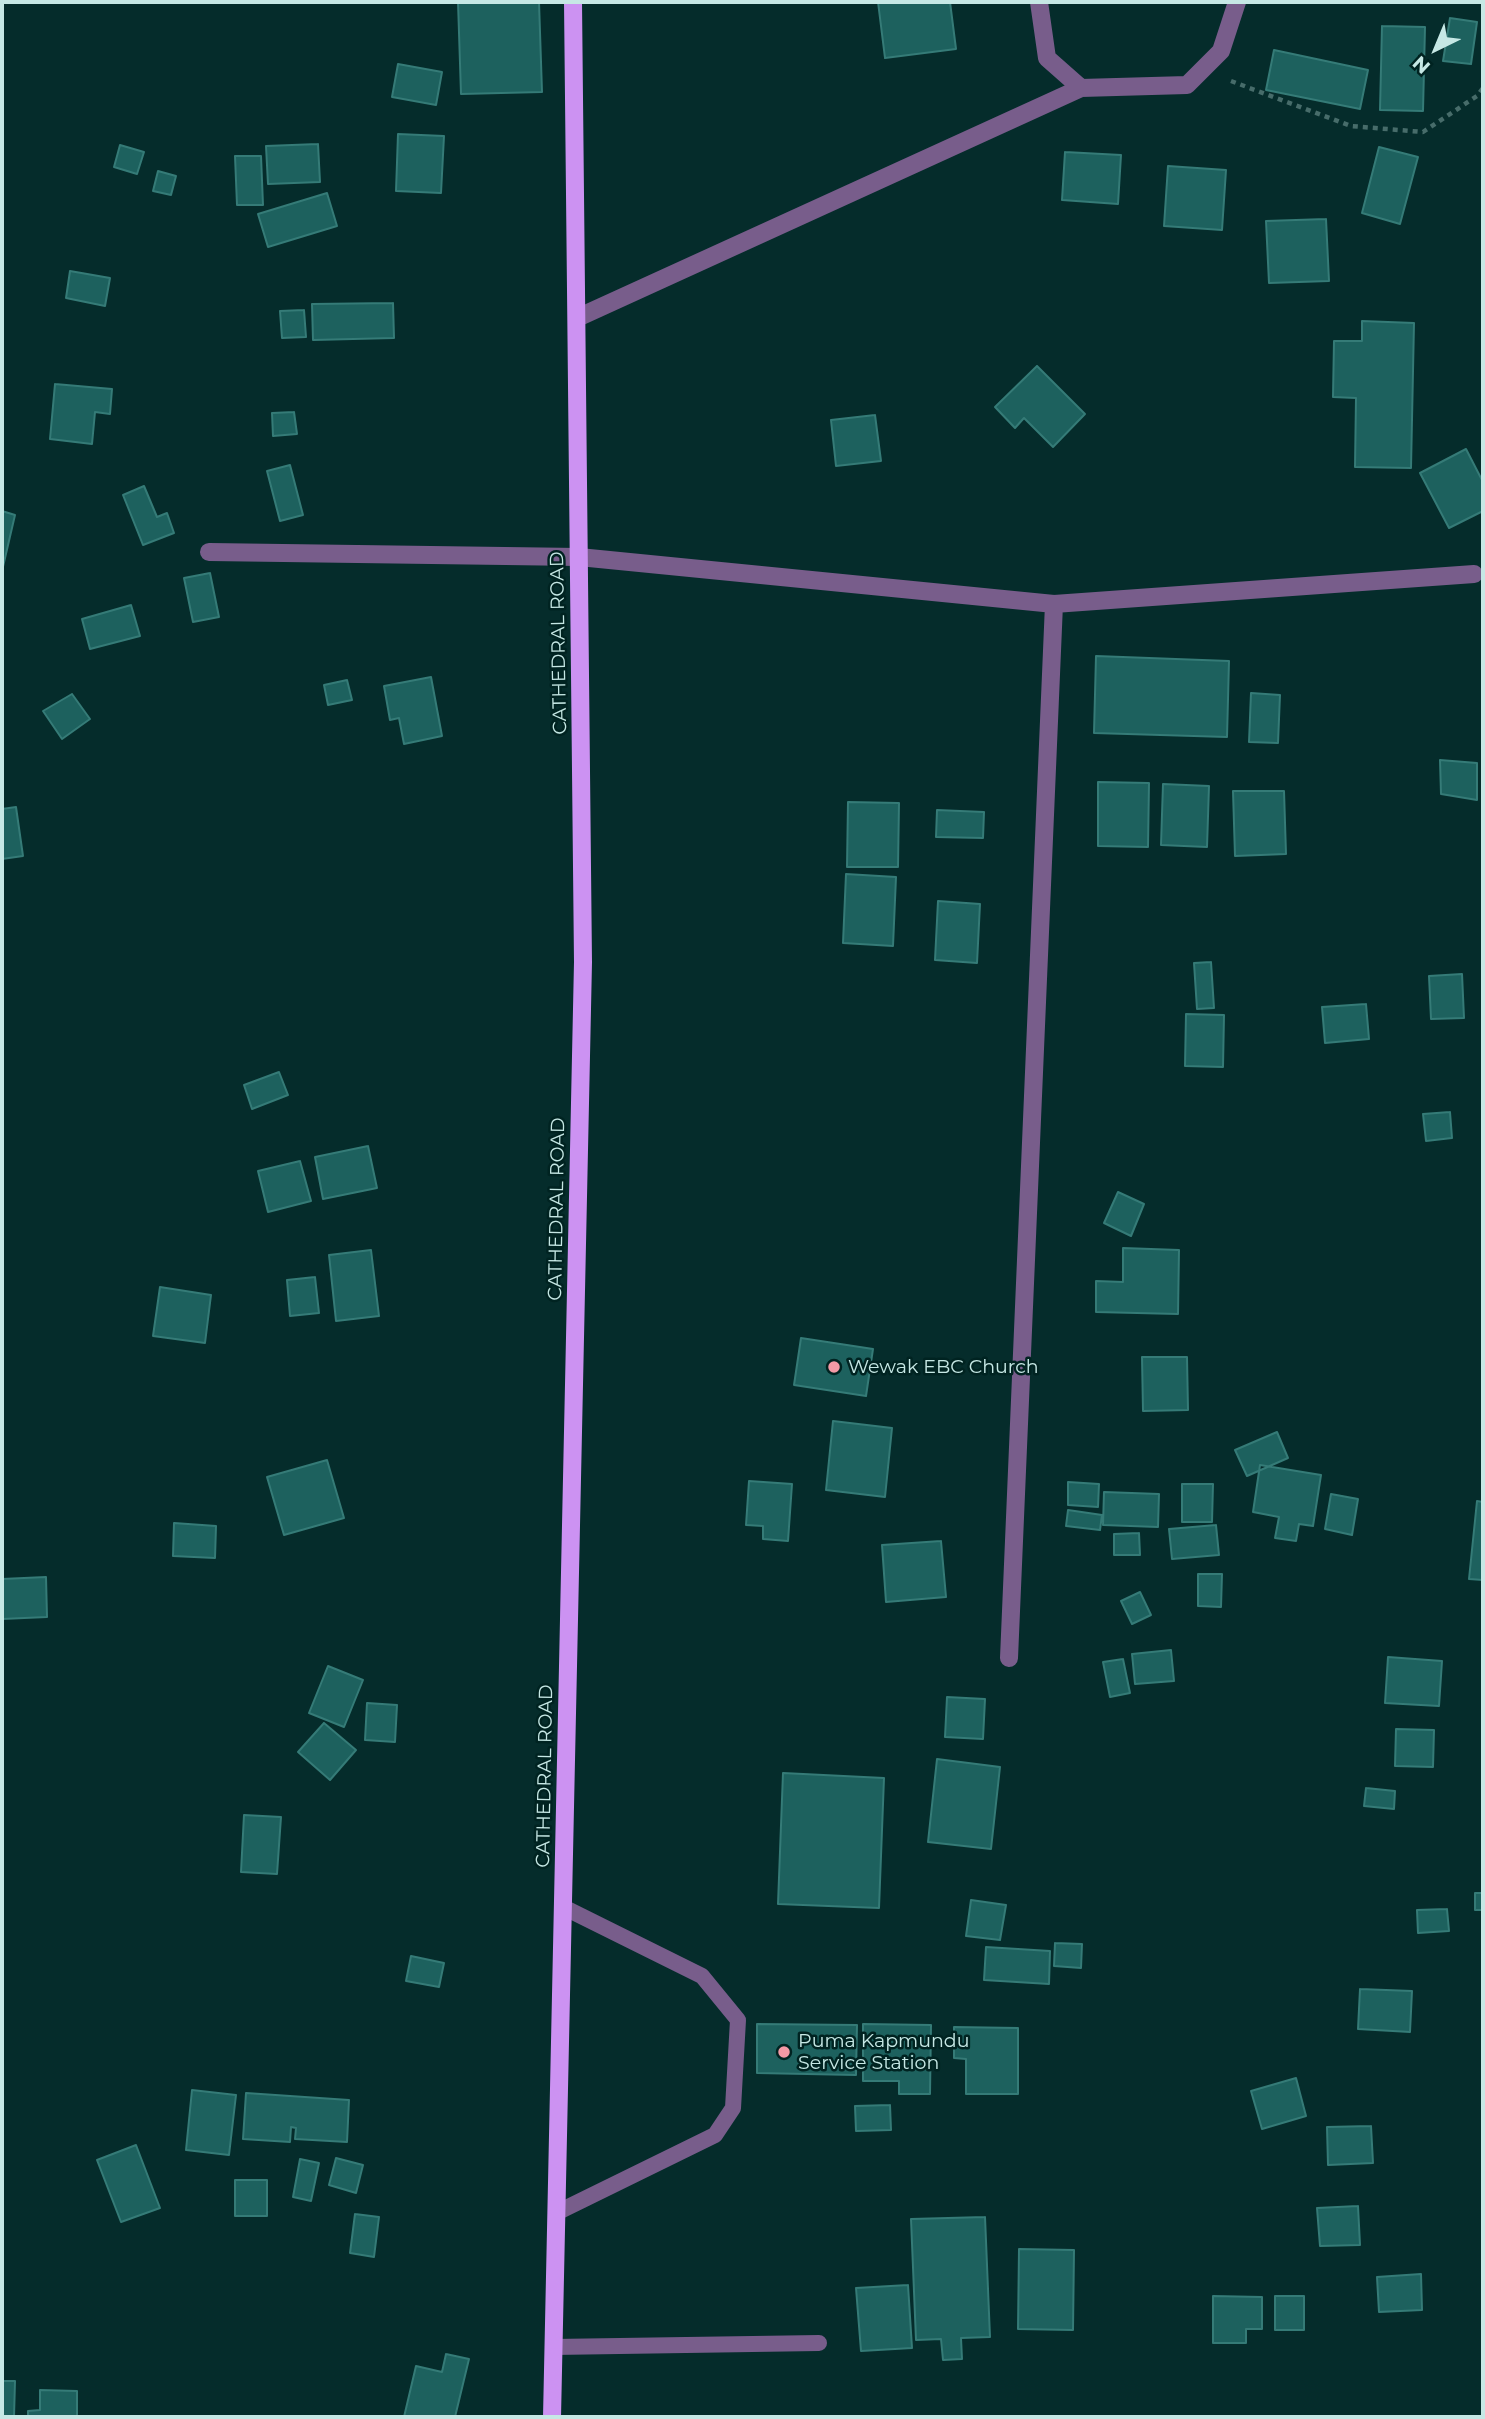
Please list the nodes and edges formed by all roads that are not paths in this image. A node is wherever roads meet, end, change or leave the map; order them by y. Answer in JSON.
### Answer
{"nodes":[{"id":1,"x":573,"y":2,"type":"edge"},
{"id":2,"x":1039,"y":2,"type":"edge"},
{"id":3,"x":1237,"y":2,"type":"edge"},
{"id":4,"x":1080,"y":88,"type":"junction"},
{"id":5,"x":577,"y":318,"type":"junction"},
{"id":6,"x":209,"y":552,"type":"dead end"},
{"id":7,"x":579,"y":557,"type":"junction"},
{"id":8,"x":1474,"y":574,"type":"dead end"},
{"id":9,"x":1054,"y":604,"type":"junction"},
{"id":10,"x":1009,"y":1658,"type":"dead end"},
{"id":11,"x":563,"y":1907,"type":"junction"},
{"id":12,"x":556,"y":2213,"type":"junction"},
{"id":13,"x":819,"y":2343,"type":"dead end"},
{"id":14,"x":553,"y":2347,"type":"junction"},
{"id":15,"x":552,"y":2417,"type":"edge"}],
"edges":[{"from":1,"to":5,"type":"main road","name":"CATHEDRAL ROAD"},
{"from":2,"to":4,"type":"street"},
{"from":3,"to":4,"type":"street"},
{"from":4,"to":5,"type":"street"},
{"from":5,"to":7,"type":"main road","name":"CATHEDRAL ROAD"},
{"from":6,"to":7,"type":"street"},
{"from":7,"to":9,"type":"street"},
{"from":7,"to":11,"type":"main road","name":"CATHEDRAL ROAD"},
{"from":8,"to":9,"type":"street"},
{"from":9,"to":10,"type":"street"},
{"from":11,"to":12,"type":"main road","name":"CATHEDRAL ROAD"},
{"from":11,"to":12,"type":"lane"},
{"from":12,"to":14,"type":"main road","name":"CATHEDRAL ROAD"},
{"from":13,"to":14,"type":"lane"},
{"from":14,"to":15,"type":"main road","name":"CATHEDRAL ROAD"}]}
